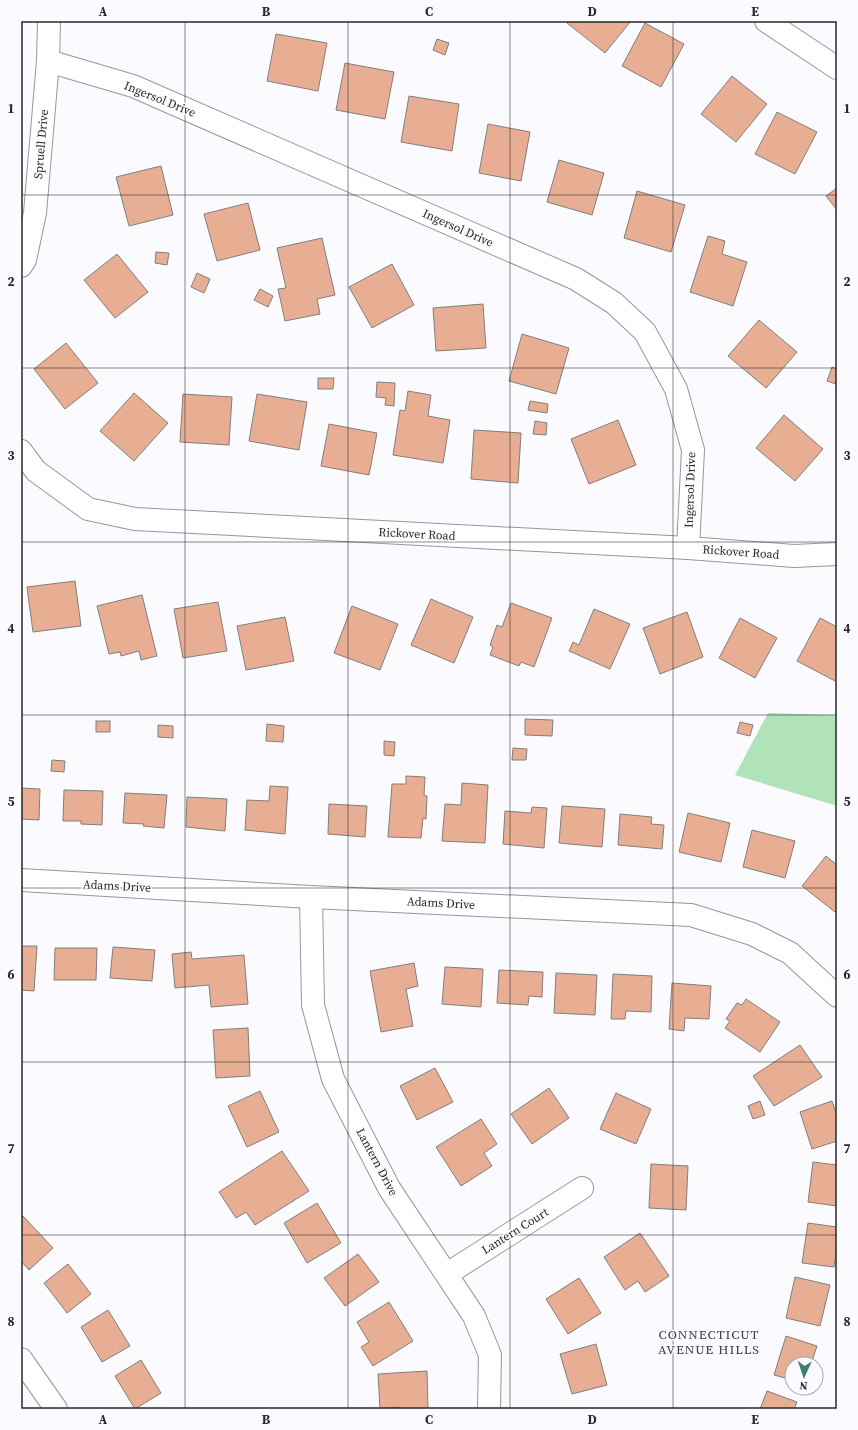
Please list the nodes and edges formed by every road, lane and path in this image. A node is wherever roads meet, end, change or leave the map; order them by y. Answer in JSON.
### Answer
{"nodes":[{"id":1,"x":49,"y":21,"type":"edge"},
{"id":2,"x":766,"y":21,"type":"edge"},
{"id":3,"x":48,"y":61,"type":"junction"},
{"id":4,"x":837,"y":68,"type":"edge"},
{"id":5,"x":21,"y":266,"type":"edge"},
{"id":6,"x":21,"y":451,"type":"edge"},
{"id":7,"x":688,"y":548,"type":"junction"},
{"id":8,"x":837,"y":554,"type":"edge"},
{"id":9,"x":21,"y":880,"type":"edge"},
{"id":10,"x":311,"y":897,"type":"junction"},
{"id":11,"x":837,"y":996,"type":"edge"},
{"id":12,"x":582,"y":1188,"type":"dead end"},
{"id":13,"x":447,"y":1274,"type":"junction"},
{"id":14,"x":21,"y":1360,"type":"edge"},
{"id":15,"x":56,"y":1409,"type":"edge"},
{"id":16,"x":489,"y":1409,"type":"edge"}],
"edges":[{"from":1,"to":3,"type":"street","name":"Spruell Drive"},
{"from":2,"to":4,"type":"street"},
{"from":3,"to":5,"type":"street","name":"Spruell Drive"},
{"from":3,"to":7,"type":"street","name":"Ingersol Drive"},
{"from":6,"to":7,"type":"street","name":"Rickover Road"},
{"from":7,"to":8,"type":"street","name":"Rickover Road"},
{"from":9,"to":10,"type":"street","name":"Adams Drive"},
{"from":10,"to":11,"type":"street","name":"Adams Drive"},
{"from":10,"to":13,"type":"street","name":"Lantern Drive"},
{"from":12,"to":13,"type":"street","name":"Lantern Court"},
{"from":13,"to":16,"type":"street","name":"Lantern Drive"},
{"from":14,"to":15,"type":"street"}]}
